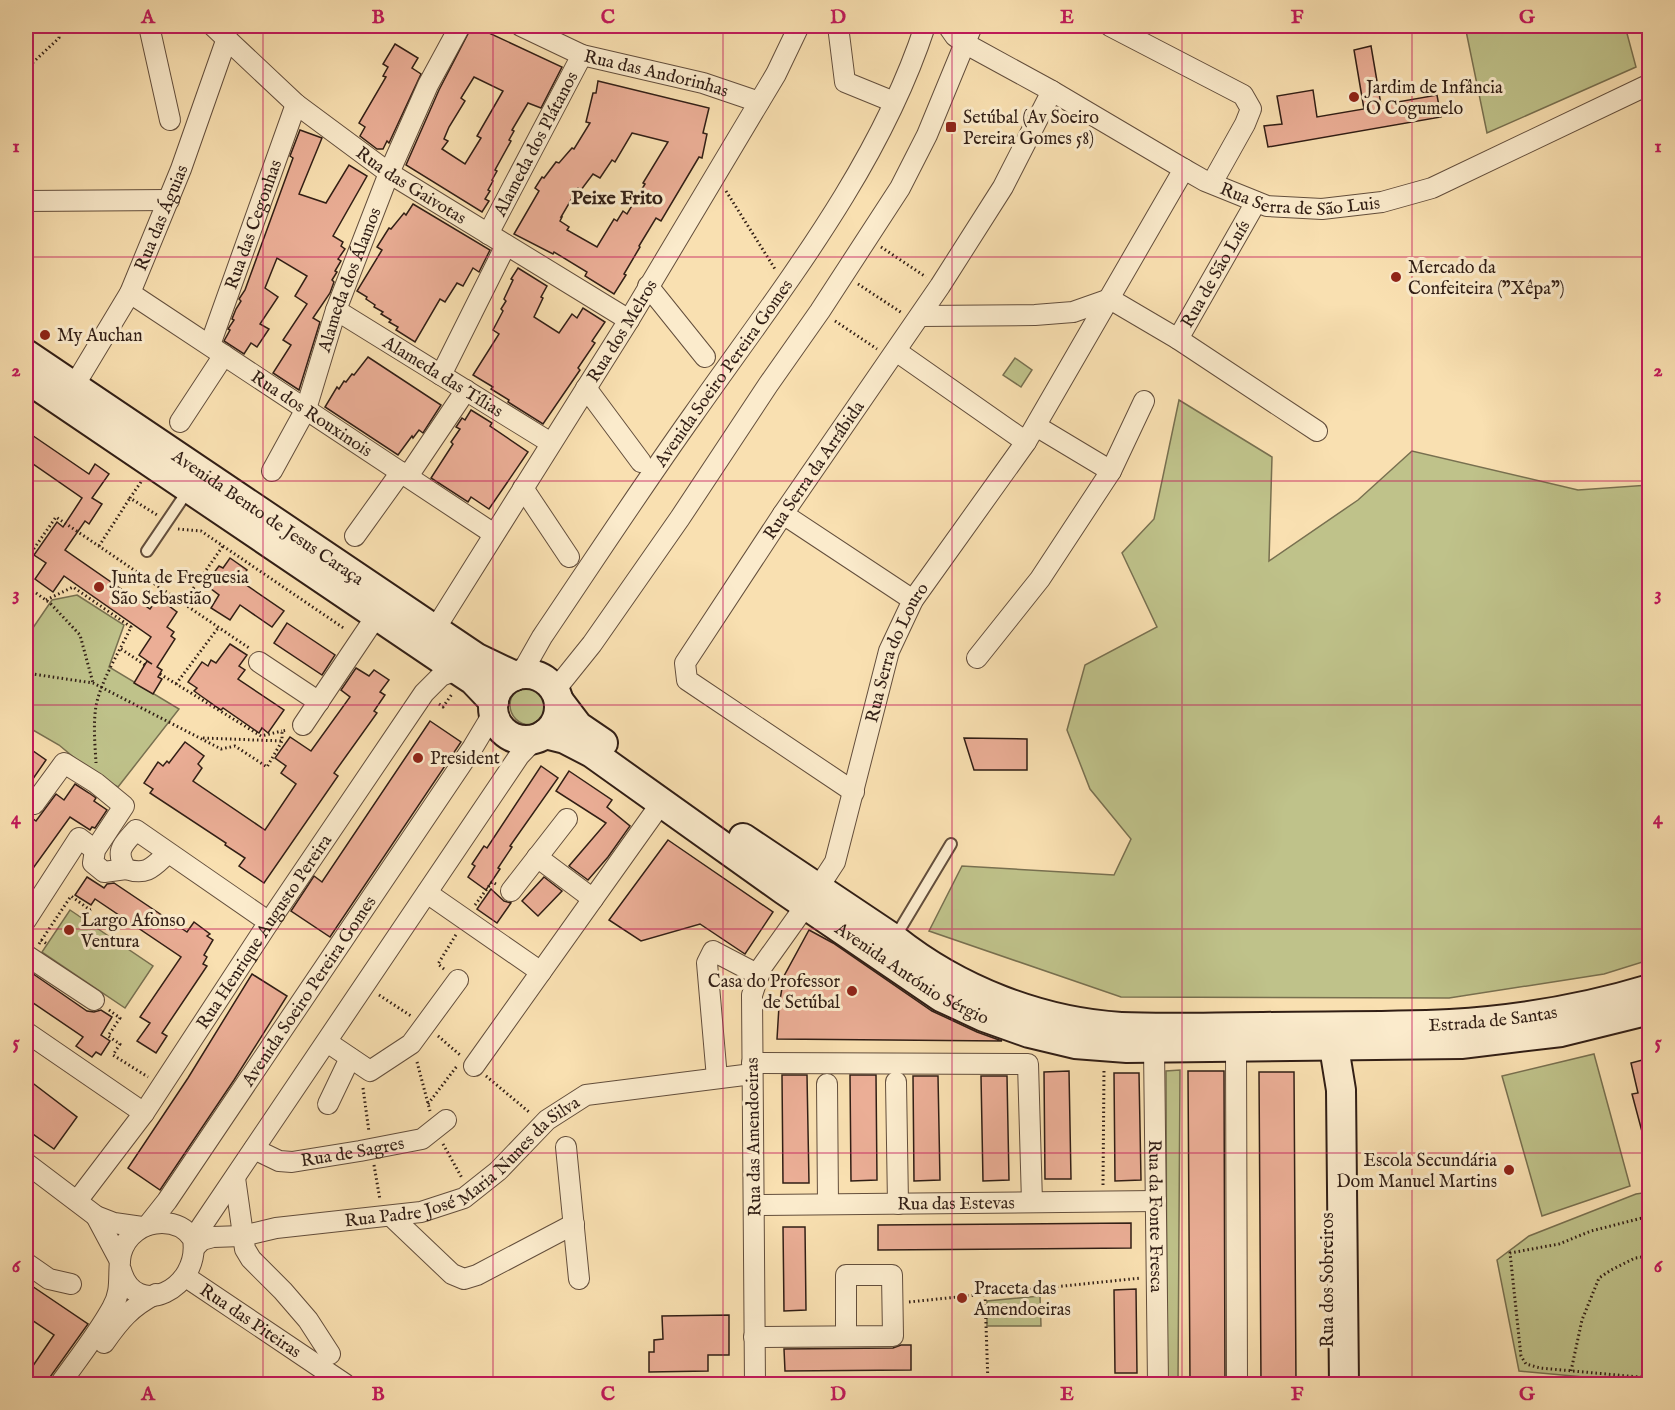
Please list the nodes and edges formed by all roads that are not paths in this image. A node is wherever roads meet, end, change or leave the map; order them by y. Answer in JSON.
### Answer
{"nodes":[{"id":1,"x":149,"y":26,"type":"edge"},
{"id":2,"x":460,"y":26,"type":"edge"},
{"id":3,"x":521,"y":26,"type":"edge"},
{"id":4,"x":799,"y":26,"type":"edge"},
{"id":5,"x":838,"y":26,"type":"edge"},
{"id":6,"x":925,"y":26,"type":"edge"},
{"id":7,"x":948,"y":26,"type":"edge"},
{"id":8,"x":1110,"y":26,"type":"edge"},
{"id":9,"x":220,"y":32,"type":"edge"},
{"id":10,"x":969,"y":35,"type":"edge"},
{"id":11,"x":582,"y":55,"type":"junction"},
{"id":12,"x":1650,"y":84,"type":"edge"},
{"id":13,"x":1052,"y":91,"type":"junction"},
{"id":14,"x":759,"y":102,"type":"junction"},
{"id":15,"x":894,"y":102,"type":"junction"},
{"id":16,"x":296,"y":104,"type":"junction"},
{"id":17,"x":170,"y":120,"type":"dead end"},
{"id":18,"x":1184,"y":169,"type":"junction"},
{"id":19,"x":388,"y":173,"type":"junction"},
{"id":20,"x":1212,"y":183,"type":"junction"},
{"id":21,"x":169,"y":200,"type":"junction"},
{"id":22,"x":26,"y":201,"type":"edge"},
{"id":23,"x":1256,"y":202,"type":"junction"},
{"id":24,"x":488,"y":234,"type":"junction"},
{"id":25,"x":506,"y":245,"type":"junction"},
{"id":26,"x":648,"y":286,"type":"junction"},
{"id":27,"x":130,"y":293,"type":"junction"},
{"id":28,"x":1110,"y":299,"type":"junction"},
{"id":29,"x":336,"y":310,"type":"junction"},
{"id":30,"x":921,"y":316,"type":"junction"},
{"id":31,"x":629,"y":320,"type":"junction"},
{"id":32,"x":1178,"y":339,"type":"junction"},
{"id":33,"x":217,"y":350,"type":"junction"},
{"id":34,"x":896,"y":351,"type":"junction"},
{"id":35,"x":26,"y":354,"type":"edge"},
{"id":36,"x":705,"y":357,"type":"dead end"},
{"id":37,"x":441,"y":375,"type":"junction"},
{"id":38,"x":26,"y":378,"type":"edge"},
{"id":39,"x":74,"y":386,"type":"junction"},
{"id":40,"x":586,"y":388,"type":"junction"},
{"id":41,"x":466,"y":390,"type":"junction"},
{"id":42,"x":1144,"y":401,"type":"dead end"},
{"id":43,"x":306,"y":409,"type":"junction"},
{"id":44,"x":180,"y":422,"type":"dead end"},
{"id":45,"x":1317,"y":431,"type":"dead end"},
{"id":46,"x":1031,"y":434,"type":"junction"},
{"id":47,"x":551,"y":443,"type":"junction"},
{"id":48,"x":641,"y":462,"type":"dead end"},
{"id":49,"x":272,"y":471,"type":"dead end"},
{"id":50,"x":1111,"y":471,"type":"junction"},
{"id":51,"x":404,"y":474,"type":"junction"},
{"id":52,"x":523,"y":488,"type":"junction"},
{"id":53,"x":189,"y":489,"type":"junction"},
{"id":54,"x":783,"y":514,"type":"junction"},
{"id":55,"x":494,"y":534,"type":"junction"},
{"id":56,"x":355,"y":536,"type":"dead end"},
{"id":57,"x":147,"y":551,"type":"dead end"},
{"id":58,"x":569,"y":557,"type":"dead end"},
{"id":59,"x":913,"y":600,"type":"junction"},
{"id":60,"x":377,"y":615,"type":"junction"},
{"id":61,"x":435,"y":629,"type":"junction"},
{"id":62,"x":977,"y":658,"type":"dead end"},
{"id":63,"x":259,"y":662,"type":"road end"},
{"id":64,"x":457,"y":670,"type":"junction"},
{"id":65,"x":518,"y":675,"type":"junction"},
{"id":66,"x":557,"y":696,"type":"junction"},
{"id":67,"x":319,"y":702,"type":"junction"},
{"id":68,"x":494,"y":707,"type":"junction"},
{"id":69,"x":303,"y":725,"type":"dead end"},
{"id":70,"x":540,"y":736,"type":"junction"},
{"id":71,"x":854,"y":792,"type":"junction"},
{"id":72,"x":26,"y":798,"type":"edge"},
{"id":73,"x":662,"y":802,"type":"junction"},
{"id":74,"x":567,"y":819,"type":"dead end"},
{"id":75,"x":951,"y":844,"type":"dead end"},
{"id":76,"x":95,"y":850,"type":"junction"},
{"id":77,"x":168,"y":853,"type":"junction"},
{"id":78,"x":537,"y":858,"type":"junction"},
{"id":79,"x":126,"y":868,"type":"junction"},
{"id":80,"x":511,"y":891,"type":"dead end"},
{"id":81,"x":427,"y":893,"type":"junction"},
{"id":82,"x":812,"y":896,"type":"junction"},
{"id":83,"x":593,"y":899,"type":"junction"},
{"id":84,"x":26,"y":920,"type":"edge"},
{"id":85,"x":269,"y":922,"type":"junction"},
{"id":86,"x":894,"y":939,"type":"junction"},
{"id":87,"x":32,"y":949,"type":"edge"},
{"id":88,"x":541,"y":972,"type":"junction"},
{"id":89,"x":759,"y":975,"type":"junction"},
{"id":90,"x":458,"y":980,"type":"dead end"},
{"id":91,"x":1650,"y":989,"type":"edge"},
{"id":92,"x":94,"y":1000,"type":"road end"},
{"id":93,"x":1650,"y":1010,"type":"edge"},
{"id":94,"x":26,"y":1032,"type":"edge"},
{"id":95,"x":1334,"y":1036,"type":"junction"},
{"id":96,"x":327,"y":1042,"type":"junction"},
{"id":97,"x":1399,"y":1046,"type":"junction"},
{"id":98,"x":1278,"y":1047,"type":"junction"},
{"id":99,"x":1154,"y":1048,"type":"junction"},
{"id":100,"x":1236,"y":1048,"type":"junction"},
{"id":101,"x":350,"y":1058,"type":"junction"},
{"id":102,"x":474,"y":1066,"type":"road end"},
{"id":103,"x":752,"y":1069,"type":"junction"},
{"id":104,"x":717,"y":1078,"type":"junction"},
{"id":105,"x":896,"y":1082,"type":"dead end"},
{"id":106,"x":827,"y":1084,"type":"dead end"},
{"id":107,"x":1334,"y":1090,"type":"junction"},
{"id":108,"x":328,"y":1104,"type":"dead end"},
{"id":109,"x":144,"y":1113,"type":"junction"},
{"id":110,"x":446,"y":1120,"type":"dead end"},
{"id":111,"x":566,"y":1147,"type":"dead end"},
{"id":112,"x":254,"y":1149,"type":"junction"},
{"id":113,"x":26,"y":1162,"type":"edge"},
{"id":114,"x":235,"y":1178,"type":"junction"},
{"id":115,"x":77,"y":1201,"type":"junction"},
{"id":116,"x":1156,"y":1201,"type":"junction"},
{"id":117,"x":1032,"y":1203,"type":"junction"},
{"id":118,"x":828,"y":1204,"type":"junction"},
{"id":119,"x":898,"y":1204,"type":"junction"},
{"id":120,"x":755,"y":1205,"type":"junction"},
{"id":121,"x":239,"y":1208,"type":"junction"},
{"id":122,"x":96,"y":1216,"type":"junction"},
{"id":123,"x":390,"y":1216,"type":"junction"},
{"id":124,"x":574,"y":1224,"type":"junction"},
{"id":125,"x":145,"y":1226,"type":"junction"},
{"id":126,"x":276,"y":1228,"type":"junction"},
{"id":127,"x":242,"y":1236,"type":"junction"},
{"id":128,"x":194,"y":1243,"type":"junction"},
{"id":129,"x":26,"y":1263,"type":"edge"},
{"id":130,"x":120,"y":1266,"type":"junction"},
{"id":131,"x":186,"y":1277,"type":"junction"},
{"id":132,"x":579,"y":1279,"type":"dead end"},
{"id":133,"x":71,"y":1284,"type":"dead end"},
{"id":134,"x":156,"y":1294,"type":"junction"},
{"id":135,"x":846,"y":1336,"type":"junction"},
{"id":136,"x":754,"y":1337,"type":"junction"},
{"id":137,"x":330,"y":1354,"type":"dead end"},
{"id":138,"x":60,"y":1384,"type":"edge"},
{"id":139,"x":75,"y":1384,"type":"edge"},
{"id":140,"x":345,"y":1384,"type":"edge"},
{"id":141,"x":755,"y":1384,"type":"edge"},
{"id":142,"x":1158,"y":1384,"type":"edge"},
{"id":143,"x":1238,"y":1384,"type":"edge"},
{"id":144,"x":1326,"y":1384,"type":"edge"},
{"id":145,"x":1344,"y":1384,"type":"edge"}],
"edges":[{"from":1,"to":17,"type":"street"},
{"from":2,"to":19,"type":"street","name":"Alameda dos Álamos"},
{"from":3,"to":11,"type":"street","name":"Rua das Andorinhas"},
{"from":4,"to":14,"type":"street","name":"Rua dos Melros"},
{"from":5,"to":15,"type":"street"},
{"from":6,"to":15,"type":"street","name":"Avenida Soeiro Pereira Gomes"},
{"from":7,"to":10,"type":"street","name":"Rua Serra de São Luis"},
{"from":8,"to":20,"type":"street"},
{"from":9,"to":16,"type":"street","name":"Rua das Gaivotas"},
{"from":9,"to":21,"type":"street","name":"Rua das Águias"},
{"from":10,"to":13,"type":"street","name":"Rua Serra de São Luis"},
{"from":10,"to":66,"type":"street"},
{"from":11,"to":14,"type":"street","name":"Rua das Andorinhas"},
{"from":11,"to":24,"type":"street","name":"Alameda dos Plátanos"},
{"from":12,"to":23,"type":"street","name":"Rua Serra de São Luis"},
{"from":13,"to":18,"type":"street","name":"Rua Serra de São Luis"},
{"from":13,"to":30,"type":"street","name":"Rua Serra da Arrábida"},
{"from":14,"to":26,"type":"street","name":"Rua dos Melros"},
{"from":15,"to":65,"type":"street","name":"Avenida Soeiro Pereira Gomes"},
{"from":16,"to":19,"type":"street","name":"Rua das Gaivotas"},
{"from":16,"to":33,"type":"street","name":"Rua das Cegonhas"},
{"from":18,"to":20,"type":"street","name":"Rua Serra de São Luis"},
{"from":18,"to":28,"type":"street","name":"Rua Serra do Louro"},
{"from":19,"to":24,"type":"street","name":"Rua das Gaivotas"},
{"from":19,"to":29,"type":"street","name":"Alameda dos Álamos"},
{"from":20,"to":23,"type":"street","name":"Rua Serra de São Luis"},
{"from":21,"to":22,"type":"street"},
{"from":21,"to":27,"type":"street","name":"Rua das Águias"},
{"from":23,"to":32,"type":"street","name":"Rua de São Luís"},
{"from":24,"to":25,"type":"street","name":"Rua das Gaivotas"},
{"from":25,"to":31,"type":"street","name":"Rua das Gaivotas"},
{"from":25,"to":37,"type":"street","name":"Alameda dos Plátanos"},
{"from":26,"to":31,"type":"street","name":"Rua dos Melros"},
{"from":26,"to":36,"type":"street"},
{"from":27,"to":33,"type":"street","name":"Rua dos Rouxinois"},
{"from":27,"to":39,"type":"street","name":"Rua das Águias"},
{"from":28,"to":30,"type":"street"},
{"from":28,"to":32,"type":"street","name":"Rua de São Luís"},
{"from":28,"to":46,"type":"street","name":"Rua Serra do Louro"},
{"from":29,"to":37,"type":"street","name":"Alameda das Tílias"},
{"from":29,"to":43,"type":"street","name":"Alameda dos Álamos"},
{"from":30,"to":34,"type":"street","name":"Rua Serra da Arrábida"},
{"from":31,"to":40,"type":"street","name":"Rua dos Melros"},
{"from":32,"to":45,"type":"street"},
{"from":33,"to":43,"type":"street","name":"Rua dos Rouxinois"},
{"from":33,"to":44,"type":"street","name":"Rua das Cegonhas"},
{"from":34,"to":46,"type":"street"},
{"from":34,"to":54,"type":"street","name":"Rua Serra da Arrábida"},
{"from":35,"to":39,"type":"main road","name":"Avenida Bento de Jesus Caraça"},
{"from":37,"to":41,"type":"street","name":"Alameda das Tílias"},
{"from":38,"to":53,"type":"main road","name":"Avenida Bento de Jesus Caraça"},
{"from":39,"to":61,"type":"main road","name":"Avenida Bento de Jesus Caraça"},
{"from":40,"to":47,"type":"street","name":"Rua dos Melros"},
{"from":40,"to":48,"type":"street"},
{"from":41,"to":47,"type":"street","name":"Alameda das Tílias"},
{"from":41,"to":51,"type":"street"},
{"from":42,"to":50,"type":"street"},
{"from":43,"to":49,"type":"street","name":"Alameda dos Álamos"},
{"from":43,"to":51,"type":"street","name":"Rua dos Rouxinois"},
{"from":46,"to":50,"type":"street"},
{"from":46,"to":59,"type":"street","name":"Rua Serra do Louro"},
{"from":47,"to":52,"type":"street","name":"Rua dos Melros"},
{"from":50,"to":62,"type":"street"},
{"from":51,"to":55,"type":"street","name":"Rua dos Rouxinois"},
{"from":51,"to":56,"type":"street"},
{"from":52,"to":55,"type":"street","name":"Rua dos Melros"},
{"from":52,"to":58,"type":"street"},
{"from":53,"to":57,"type":"lane"},
{"from":53,"to":60,"type":"main road","name":"Avenida Bento de Jesus Caraça"},
{"from":54,"to":59,"type":"street"},
{"from":54,"to":71,"type":"street","name":"Rua Serra da Arrábida"},
{"from":55,"to":61,"type":"street","name":"Rua dos Melros"},
{"from":59,"to":71,"type":"street","name":"Rua Serra do Louro"},
{"from":60,"to":64,"type":"main road","name":"Avenida Bento de Jesus Caraça"},
{"from":60,"to":67,"type":"street"},
{"from":61,"to":65,"type":"main road","name":"Avenida Bento de Jesus Caraça"},
{"from":63,"to":67,"type":"street"},
{"from":64,"to":68,"type":"main road","name":"Avenida Bento de Jesus Caraça"},
{"from":64,"to":85,"type":"street","name":"Rua Henrique Augusto Pereira"},
{"from":65,"to":66,"type":"main road"},
{"from":65,"to":68,"type":"main road","name":"Avenida Soeiro Pereira Gomes"},
{"from":66,"to":70,"type":"main road"},
{"from":66,"to":82,"type":"main road","name":"Avenida António Sérgio"},
{"from":67,"to":69,"type":"street"},
{"from":68,"to":70,"type":"main road"},
{"from":68,"to":125,"type":"street","name":"Avenida Soeiro Pereira Gomes"},
{"from":70,"to":73,"type":"main road","name":"Avenida António Sérgio"},
{"from":70,"to":81,"type":"street"},
{"from":71,"to":82,"type":"street","name":"Rua Serra do Louro"},
{"from":72,"to":76,"type":"street"},
{"from":73,"to":82,"type":"main road","name":"Avenida António Sérgio"},
{"from":73,"to":83,"type":"street"},
{"from":74,"to":78,"type":"street"},
{"from":75,"to":86,"type":"lane"},
{"from":76,"to":79,"type":"street"},
{"from":76,"to":84,"type":"street"},
{"from":77,"to":79,"type":"street"},
{"from":77,"to":79,"type":"street"},
{"from":77,"to":85,"type":"street"},
{"from":78,"to":80,"type":"street"},
{"from":78,"to":83,"type":"street"},
{"from":81,"to":88,"type":"street"},
{"from":81,"to":96,"type":"street"},
{"from":82,"to":86,"type":"main road","name":"Avenida António Sérgio"},
{"from":82,"to":89,"type":"street","name":"Rua das Amendoeiras"},
{"from":82,"to":99,"type":"main road","name":"Avenida António Sérgio"},
{"from":83,"to":88,"type":"street"},
{"from":85,"to":109,"type":"street","name":"Rua Henrique Augusto Pereira"},
{"from":86,"to":95,"type":"main road","name":"Avenida António Sérgio"},
{"from":87,"to":92,"type":"street"},
{"from":88,"to":102,"type":"street"},
{"from":89,"to":103,"type":"street","name":"Rua das Amendoeiras"},
{"from":89,"to":104,"type":"street"},
{"from":90,"to":101,"type":"street"},
{"from":91,"to":95,"type":"main road","name":"Estrada de Santas"},
{"from":93,"to":97,"type":"main road","name":"Estrada de Santas"},
{"from":94,"to":109,"type":"street"},
{"from":95,"to":97,"type":"main road","name":"Estrada de Santas"},
{"from":95,"to":98,"type":"main road","name":"Avenida António Sérgio"},
{"from":95,"to":107,"type":"main road","name":"Rua dos Sobreiros"},
{"from":96,"to":101,"type":"street"},
{"from":96,"to":112,"type":"street"},
{"from":97,"to":107,"type":"main road"},
{"from":98,"to":100,"type":"main road","name":"Avenida António Sérgio"},
{"from":98,"to":107,"type":"main road"},
{"from":99,"to":100,"type":"main road","name":"Avenida António Sérgio"},
{"from":99,"to":116,"type":"street","name":"Rua da Fonte Fresca"},
{"from":100,"to":143,"type":"street"},
{"from":101,"to":108,"type":"street"},
{"from":103,"to":104,"type":"street","name":"Rua Padre José Maria Nunes da Silva"},
{"from":103,"to":117,"type":"street","name":"Rua Padre José Maria Nunes da Silva"},
{"from":103,"to":120,"type":"street","name":"Rua das Amendoeiras"},
{"from":104,"to":123,"type":"street","name":"Rua Padre José Maria Nunes da Silva"},
{"from":105,"to":119,"type":"street"},
{"from":106,"to":118,"type":"street"},
{"from":107,"to":144,"type":"main road","name":"Rua dos Sobreiros"},
{"from":107,"to":145,"type":"main road","name":"Rua dos Sobreiros"},
{"from":109,"to":115,"type":"street","name":"Rua Henrique Augusto Pereira"},
{"from":110,"to":112,"type":"street","name":"Rua de Sagres"},
{"from":111,"to":124,"type":"street"},
{"from":112,"to":114,"type":"street"},
{"from":113,"to":115,"type":"street"},
{"from":114,"to":121,"type":"street"},
{"from":114,"to":128,"type":"street"},
{"from":115,"to":122,"type":"street"},
{"from":116,"to":117,"type":"street","name":"Rua das Estevas"},
{"from":116,"to":142,"type":"street","name":"Rua da Fonte Fresca"},
{"from":117,"to":119,"type":"street","name":"Rua das Estevas"},
{"from":118,"to":119,"type":"street","name":"Rua das Estevas"},
{"from":118,"to":120,"type":"street","name":"Rua das Estevas"},
{"from":120,"to":136,"type":"street","name":"Rua das Amendoeiras"},
{"from":121,"to":126,"type":"street","name":"Rua Padre José Maria Nunes da Silva"},
{"from":121,"to":127,"type":"street"},
{"from":122,"to":125,"type":"street"},
{"from":122,"to":130,"type":"street"},
{"from":123,"to":124,"type":"street"},
{"from":123,"to":126,"type":"street","name":"Rua Padre José Maria Nunes da Silva"},
{"from":124,"to":132,"type":"street"},
{"from":125,"to":128,"type":"street"},
{"from":125,"to":130,"type":"street","name":"Avenida Soeiro Pereira Gomes"},
{"from":126,"to":127,"type":"street","name":"Rua Padre José Maria Nunes da Silva"},
{"from":127,"to":128,"type":"street","name":"Rua Padre José Maria Nunes da Silva"},
{"from":127,"to":137,"type":"street"},
{"from":128,"to":131,"type":"street"},
{"from":129,"to":133,"type":"street"},
{"from":130,"to":134,"type":"street"},
{"from":130,"to":138,"type":"street","name":"Avenida Soeiro Pereira Gomes"},
{"from":131,"to":134,"type":"street"},
{"from":131,"to":140,"type":"street","name":"Rua das Piteiras"},
{"from":134,"to":139,"type":"street"},
{"from":135,"to":135,"type":"street"},
{"from":135,"to":136,"type":"street"},
{"from":136,"to":141,"type":"street","name":"Rua das Amendoeiras"}]}
